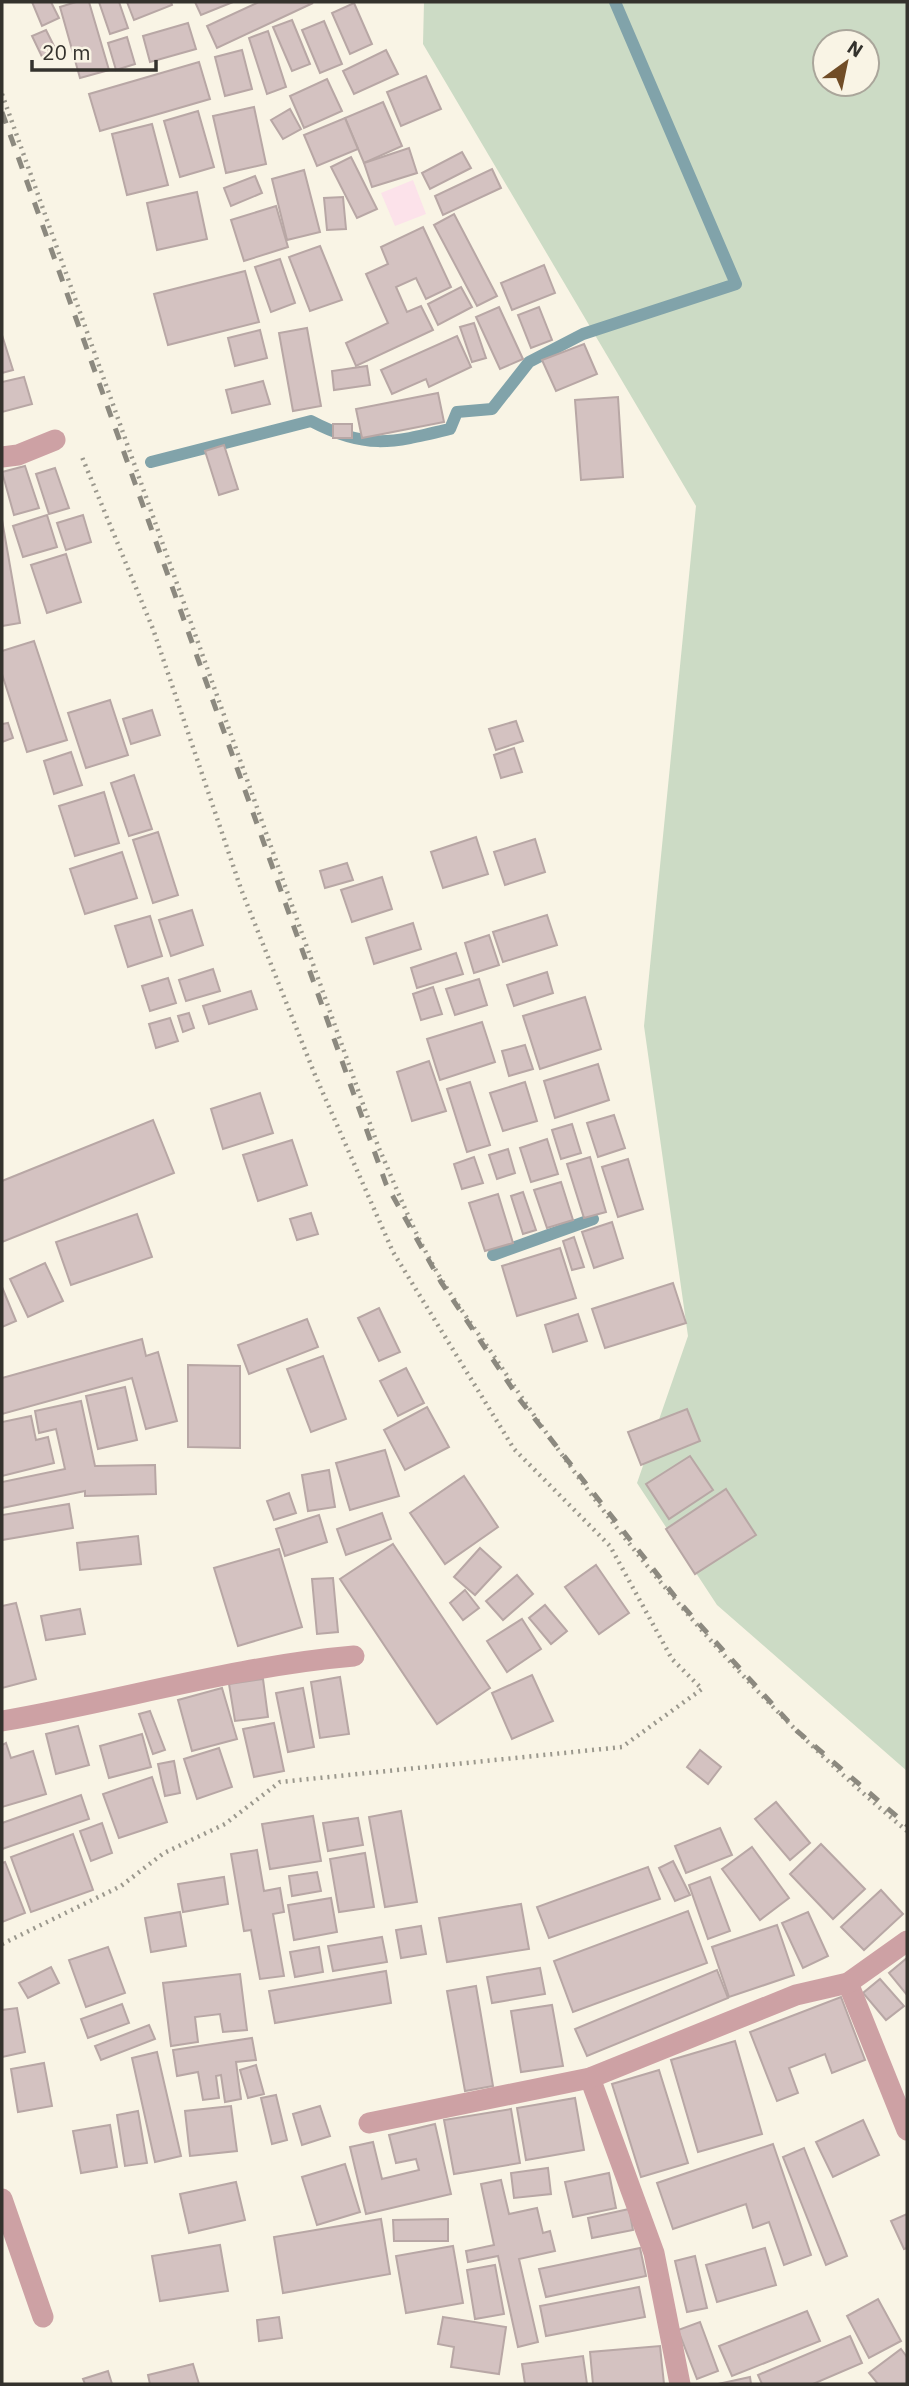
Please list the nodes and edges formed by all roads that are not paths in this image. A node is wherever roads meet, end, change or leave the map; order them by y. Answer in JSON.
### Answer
{"nodes":[{"id":1,"x":55,"y":440,"type":"dead end"},
{"id":2,"x":2,"y":457,"type":"edge"},
{"id":3,"x":355,"y":1656,"type":"dead end"},
{"id":4,"x":2,"y":1721,"type":"edge"},
{"id":5,"x":907,"y":1941,"type":"edge"},
{"id":6,"x":848,"y":1983,"type":"junction"},
{"id":7,"x":590,"y":2078,"type":"junction"},
{"id":8,"x":369,"y":2123,"type":"dead end"},
{"id":9,"x":907,"y":2130,"type":"edge"},
{"id":10,"x":2,"y":2200,"type":"edge"},
{"id":11,"x":43,"y":2317,"type":"dead end"},
{"id":12,"x":680,"y":2384,"type":"edge"}],
"edges":[{"from":1,"to":2,"type":"street"},
{"from":3,"to":4,"type":"street"},
{"from":5,"to":6,"type":"street"},
{"from":6,"to":7,"type":"street"},
{"from":6,"to":9,"type":"street"},
{"from":7,"to":8,"type":"street"},
{"from":7,"to":12,"type":"street"},
{"from":10,"to":11,"type":"street"}]}
